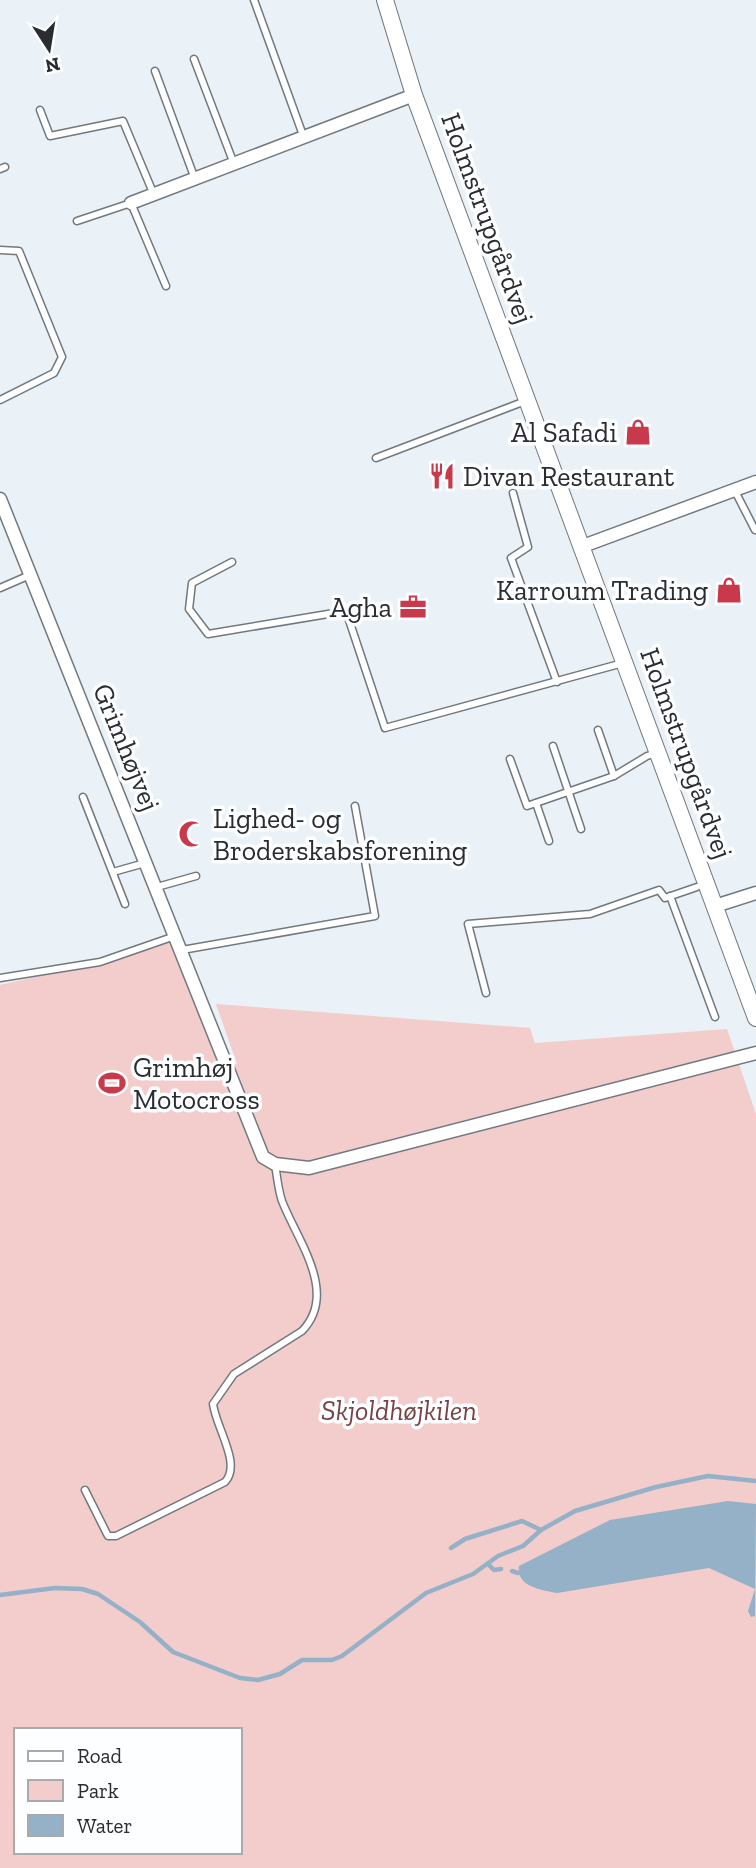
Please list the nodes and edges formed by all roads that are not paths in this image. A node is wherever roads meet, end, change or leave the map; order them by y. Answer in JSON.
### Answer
{"nodes":[{"id":1,"x":254,"y":0,"type":"edge"},
{"id":2,"x":385,"y":0,"type":"edge"},
{"id":3,"x":194,"y":59,"type":"dead end"},
{"id":4,"x":155,"y":71,"type":"dead end"},
{"id":5,"x":414,"y":94,"type":"junction"},
{"id":6,"x":40,"y":110,"type":"dead end"},
{"id":7,"x":304,"y":138,"type":"junction"},
{"id":8,"x":234,"y":164,"type":"junction"},
{"id":9,"x":195,"y":179,"type":"junction"},
{"id":10,"x":154,"y":195,"type":"junction"},
{"id":11,"x":131,"y":203,"type":"junction"},
{"id":12,"x":77,"y":221,"type":"dead end"},
{"id":13,"x":0,"y":250,"type":"edge"},
{"id":14,"x":166,"y":286,"type":"dead end"},
{"id":15,"x":0,"y":400,"type":"edge"},
{"id":16,"x":528,"y":400,"type":"junction"},
{"id":17,"x":376,"y":458,"type":"dead end"},
{"id":18,"x":756,"y":482,"type":"edge"},
{"id":19,"x":735,"y":491,"type":"junction"},
{"id":20,"x":513,"y":493,"type":"dead end"},
{"id":21,"x":0,"y":499,"type":"edge"},
{"id":22,"x":5,"y":527,"type":"edge"},
{"id":23,"x":755,"y":530,"type":"edge"},
{"id":24,"x":583,"y":546,"type":"junction"},
{"id":25,"x":232,"y":562,"type":"dead end"},
{"id":26,"x":30,"y":575,"type":"junction"},
{"id":27,"x":0,"y":588,"type":"edge"},
{"id":28,"x":625,"y":663,"type":"junction"},
{"id":29,"x":557,"y":681,"type":"junction"},
{"id":30,"x":598,"y":730,"type":"dead end"},
{"id":31,"x":553,"y":746,"type":"dead end"},
{"id":32,"x":659,"y":753,"type":"junction"},
{"id":33,"x":510,"y":759,"type":"dead end"},
{"id":34,"x":614,"y":776,"type":"junction"},
{"id":35,"x":568,"y":792,"type":"junction"},
{"id":36,"x":83,"y":797,"type":"dead end"},
{"id":37,"x":536,"y":803,"type":"junction"},
{"id":38,"x":355,"y":806,"type":"dead end"},
{"id":39,"x":581,"y":829,"type":"dead end"},
{"id":40,"x":549,"y":841,"type":"dead end"},
{"id":41,"x":147,"y":862,"type":"junction"},
{"id":42,"x":113,"y":872,"type":"junction"},
{"id":43,"x":196,"y":876,"type":"dead end"},
{"id":44,"x":157,"y":887,"type":"junction"},
{"id":45,"x":697,"y":887,"type":"dead end"},
{"id":46,"x":756,"y":893,"type":"edge"},
{"id":47,"x":670,"y":896,"type":"junction"},
{"id":48,"x":125,"y":904,"type":"dead end"},
{"id":49,"x":715,"y":905,"type":"junction"},
{"id":50,"x":176,"y":936,"type":"junction"},
{"id":51,"x":181,"y":950,"type":"junction"},
{"id":52,"x":0,"y":978,"type":"edge"},
{"id":53,"x":486,"y":993,"type":"dead end"},
{"id":54,"x":715,"y":1017,"type":"dead end"},
{"id":55,"x":756,"y":1018,"type":"edge"},
{"id":56,"x":756,"y":1053,"type":"edge"},
{"id":57,"x":275,"y":1164,"type":"junction"},
{"id":58,"x":85,"y":1490,"type":"dead end"}],
"edges":[{"from":1,"to":7,"type":"lane"},
{"from":2,"to":5,"type":"street","name":"Holmstrupgårdvej"},
{"from":3,"to":8,"type":"lane"},
{"from":4,"to":9,"type":"lane"},
{"from":5,"to":7,"type":"street","name":"Holmstrupgårdvej"},
{"from":5,"to":16,"type":"street","name":"Holmstrupgårdvej"},
{"from":6,"to":10,"type":"lane"},
{"from":7,"to":8,"type":"street","name":"Holmstrupgårdvej"},
{"from":8,"to":9,"type":"street","name":"Holmstrupgårdvej"},
{"from":9,"to":10,"type":"street","name":"Holmstrupgårdvej"},
{"from":10,"to":11,"type":"street","name":"Holmstrupgårdvej"},
{"from":11,"to":12,"type":"lane","name":"Holmstrupgårdvej"},
{"from":11,"to":14,"type":"lane"},
{"from":13,"to":15,"type":"lane"},
{"from":16,"to":17,"type":"lane"},
{"from":16,"to":24,"type":"street","name":"Holmstrupgårdvej"},
{"from":18,"to":19,"type":"street"},
{"from":19,"to":23,"type":"lane"},
{"from":19,"to":24,"type":"street"},
{"from":20,"to":29,"type":"lane"},
{"from":21,"to":22,"type":"street","name":"Grimhøjvej"},
{"from":22,"to":26,"type":"street","name":"Grimhøjvej"},
{"from":24,"to":28,"type":"street","name":"Holmstrupgårdvej"},
{"from":25,"to":29,"type":"lane"},
{"from":26,"to":27,"type":"lane"},
{"from":26,"to":41,"type":"street","name":"Grimhøjvej"},
{"from":28,"to":29,"type":"lane"},
{"from":28,"to":32,"type":"street","name":"Holmstrupgårdvej"},
{"from":30,"to":34,"type":"lane"},
{"from":31,"to":35,"type":"lane"},
{"from":32,"to":34,"type":"lane"},
{"from":32,"to":49,"type":"street","name":"Holmstrupgårdvej"},
{"from":33,"to":37,"type":"lane"},
{"from":34,"to":35,"type":"lane"},
{"from":35,"to":37,"type":"lane"},
{"from":35,"to":39,"type":"lane"},
{"from":36,"to":42,"type":"lane"},
{"from":37,"to":40,"type":"lane"},
{"from":38,"to":51,"type":"lane"},
{"from":41,"to":42,"type":"lane"},
{"from":41,"to":44,"type":"street","name":"Grimhøjvej"},
{"from":42,"to":48,"type":"lane"},
{"from":43,"to":44,"type":"lane"},
{"from":44,"to":50,"type":"street","name":"Grimhøjvej"},
{"from":45,"to":47,"type":"lane"},
{"from":46,"to":49,"type":"street"},
{"from":47,"to":53,"type":"lane"},
{"from":47,"to":54,"type":"lane"},
{"from":49,"to":55,"type":"street","name":"Holmstrupgårdvej"},
{"from":50,"to":51,"type":"street","name":"Grimhøjvej"},
{"from":50,"to":52,"type":"lane"},
{"from":51,"to":57,"type":"street","name":"Grimhøjvej"},
{"from":56,"to":57,"type":"street"},
{"from":57,"to":58,"type":"lane"}]}
